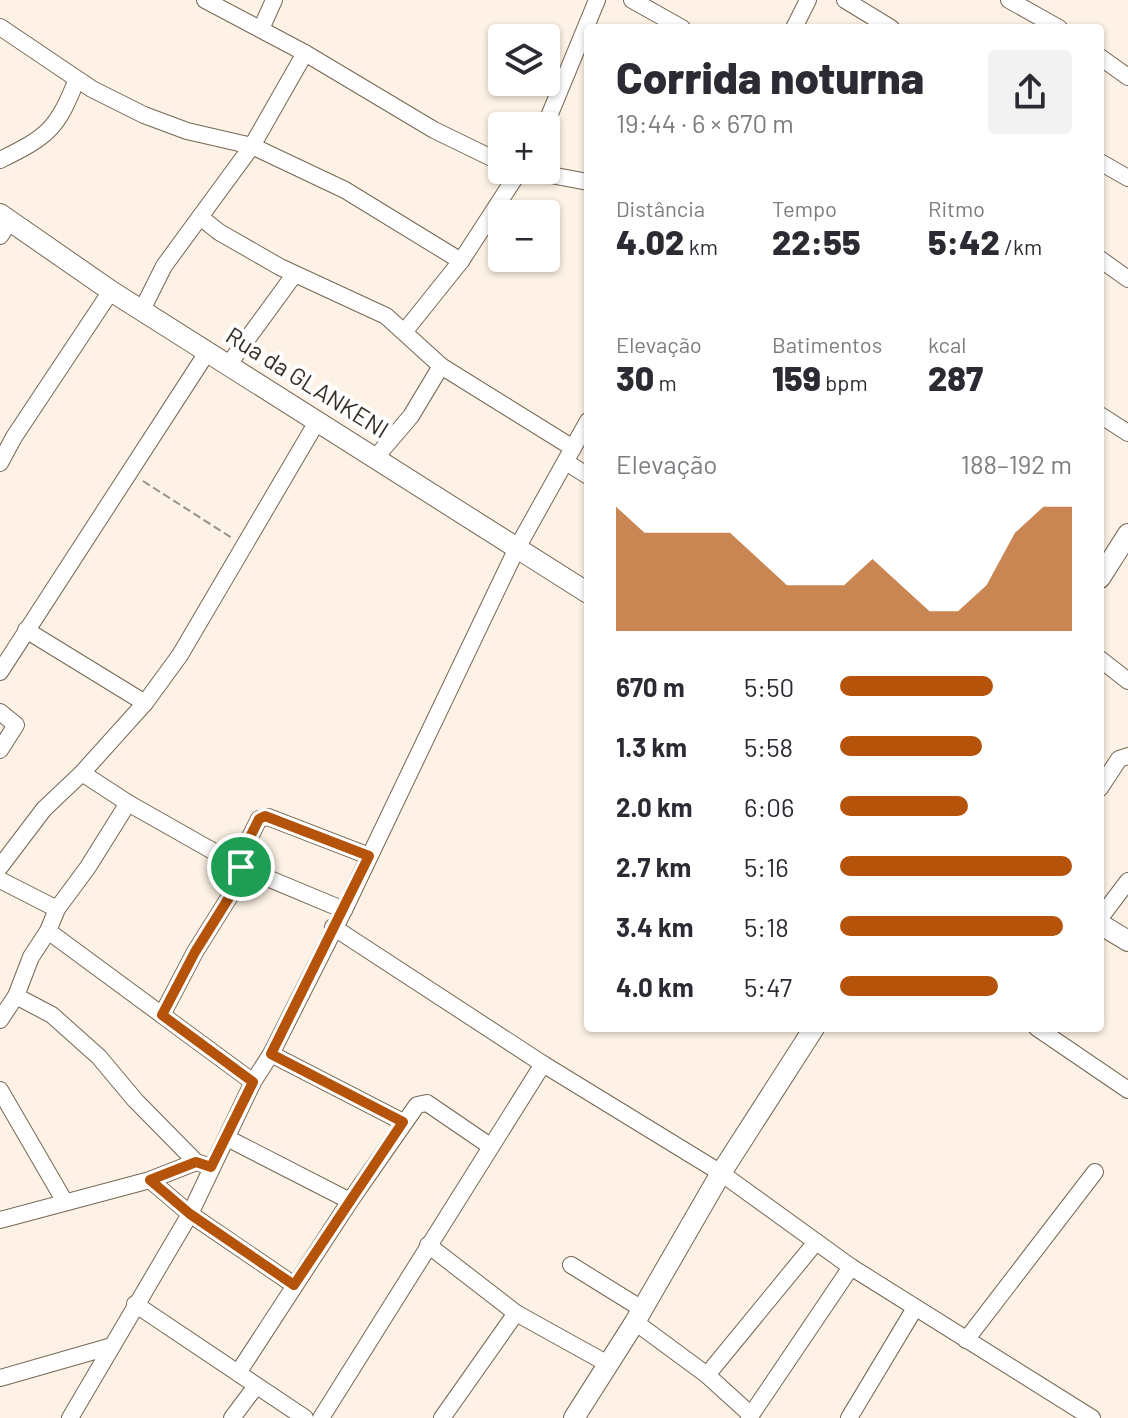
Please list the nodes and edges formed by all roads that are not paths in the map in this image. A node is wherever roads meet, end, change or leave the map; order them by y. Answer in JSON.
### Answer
{"nodes":[{"id":1,"x":205,"y":0,"type":"edge"},
{"id":2,"x":274,"y":0,"type":"edge"},
{"id":3,"x":597,"y":0,"type":"edge"},
{"id":4,"x":632,"y":0,"type":"edge"},
{"id":5,"x":808,"y":0,"type":"edge"},
{"id":6,"x":845,"y":0,"type":"edge"},
{"id":7,"x":1009,"y":0,"type":"edge"},
{"id":8,"x":587,"y":24,"type":"edge"},
{"id":9,"x":675,"y":24,"type":"edge"},
{"id":10,"x":796,"y":24,"type":"edge"},
{"id":11,"x":884,"y":24,"type":"edge"},
{"id":12,"x":1052,"y":24,"type":"edge"},
{"id":13,"x":0,"y":27,"type":"edge"},
{"id":14,"x":261,"y":29,"type":"junction"},
{"id":15,"x":584,"y":32,"type":"edge"},
{"id":16,"x":305,"y":53,"type":"junction"},
{"id":17,"x":1104,"y":60,"type":"edge"},
{"id":18,"x":1128,"y":77,"type":"edge"},
{"id":19,"x":77,"y":79,"type":"junction"},
{"id":20,"x":551,"y":112,"type":"edge"},
{"id":21,"x":252,"y":146,"type":"junction"},
{"id":22,"x":488,"y":156,"type":"edge"},
{"id":23,"x":0,"y":160,"type":"edge"},
{"id":24,"x":1104,"y":164,"type":"edge"},
{"id":25,"x":560,"y":177,"type":"edge"},
{"id":26,"x":1128,"y":178,"type":"edge"},
{"id":27,"x":584,"y":181,"type":"edge"},
{"id":28,"x":513,"y":184,"type":"edge"},
{"id":29,"x":200,"y":217,"type":"junction"},
{"id":30,"x":3,"y":224,"type":"edge"},
{"id":31,"x":461,"y":261,"type":"junction"},
{"id":32,"x":1104,"y":262,"type":"edge"},
{"id":33,"x":294,"y":275,"type":"junction"},
{"id":34,"x":1128,"y":279,"type":"edge"},
{"id":35,"x":111,"y":291,"type":"junction"},
{"id":36,"x":142,"y":310,"type":"junction"},
{"id":37,"x":405,"y":331,"type":"junction"},
{"id":38,"x":208,"y":351,"type":"junction"},
{"id":39,"x":229,"y":364,"type":"junction"},
{"id":40,"x":441,"y":366,"type":"junction"},
{"id":41,"x":1104,"y":418,"type":"edge"},
{"id":42,"x":318,"y":420,"type":"junction"},
{"id":43,"x":584,"y":429,"type":"edge"},
{"id":44,"x":7,"y":433,"type":"edge"},
{"id":45,"x":1128,"y":433,"type":"edge"},
{"id":46,"x":570,"y":455,"type":"junction"},
{"id":47,"x":376,"y":457,"type":"junction"},
{"id":48,"x":0,"y":463,"type":"edge"},
{"id":49,"x":584,"y":471,"type":"edge"},
{"id":50,"x":1128,"y":534,"type":"edge"},
{"id":51,"x":517,"y":548,"type":"junction"},
{"id":52,"x":1104,"y":572,"type":"edge"},
{"id":53,"x":584,"y":590,"type":"edge"},
{"id":54,"x":26,"y":630,"type":"junction"},
{"id":55,"x":1104,"y":662,"type":"edge"},
{"id":56,"x":0,"y":672,"type":"edge"},
{"id":57,"x":1128,"y":681,"type":"edge"},
{"id":58,"x":145,"y":703,"type":"junction"},
{"id":59,"x":0,"y":712,"type":"edge"},
{"id":60,"x":0,"y":750,"type":"edge"},
{"id":61,"x":1128,"y":756,"type":"edge"},
{"id":62,"x":82,"y":773,"type":"junction"},
{"id":63,"x":1104,"y":782,"type":"edge"},
{"id":64,"x":128,"y":803,"type":"junction"},
{"id":65,"x":369,"y":856,"type":"junction"},
{"id":66,"x":0,"y":867,"type":"edge"},
{"id":67,"x":241,"y":867,"type":"junction"},
{"id":68,"x":0,"y":880,"type":"edge"},
{"id":69,"x":1128,"y":881,"type":"edge"},
{"id":70,"x":57,"y":909,"type":"junction"},
{"id":71,"x":344,"y":910,"type":"junction"},
{"id":72,"x":1104,"y":915,"type":"edge"},
{"id":73,"x":1104,"y":924,"type":"edge"},
{"id":74,"x":333,"y":927,"type":"junction"},
{"id":75,"x":48,"y":931,"type":"junction"},
{"id":76,"x":1128,"y":941,"type":"edge"},
{"id":77,"x":16,"y":996,"type":"junction"},
{"id":78,"x":162,"y":1015,"type":"junction"},
{"id":79,"x":0,"y":1020,"type":"edge"},
{"id":80,"x":811,"y":1032,"type":"edge"},
{"id":81,"x":1043,"y":1032,"type":"edge"},
{"id":82,"x":271,"y":1054,"type":"junction"},
{"id":83,"x":543,"y":1064,"type":"junction"},
{"id":84,"x":253,"y":1082,"type":"junction"},
{"id":85,"x":0,"y":1090,"type":"edge"},
{"id":86,"x":1128,"y":1090,"type":"edge"},
{"id":87,"x":403,"y":1122,"type":"junction"},
{"id":88,"x":227,"y":1138,"type":"junction"},
{"id":89,"x":490,"y":1146,"type":"junction"},
{"id":90,"x":204,"y":1164,"type":"junction"},
{"id":91,"x":1095,"y":1172,"type":"dead end"},
{"id":92,"x":721,"y":1173,"type":"junction"},
{"id":93,"x":150,"y":1180,"type":"junction"},
{"id":94,"x":350,"y":1201,"type":"junction"},
{"id":95,"x":65,"y":1202,"type":"junction"},
{"id":96,"x":190,"y":1214,"type":"junction"},
{"id":97,"x":0,"y":1220,"type":"edge"},
{"id":98,"x":816,"y":1242,"type":"junction"},
{"id":99,"x":428,"y":1245,"type":"junction"},
{"id":100,"x":571,"y":1265,"type":"dead end"},
{"id":101,"x":851,"y":1267,"type":"junction"},
{"id":102,"x":294,"y":1285,"type":"junction"},
{"id":103,"x":135,"y":1304,"type":"junction"},
{"id":104,"x":915,"y":1308,"type":"junction"},
{"id":105,"x":516,"y":1313,"type":"junction"},
{"id":106,"x":639,"y":1315,"type":"junction"},
{"id":107,"x":966,"y":1340,"type":"junction"},
{"id":108,"x":112,"y":1346,"type":"junction"},
{"id":109,"x":608,"y":1364,"type":"junction"},
{"id":110,"x":238,"y":1373,"type":"junction"},
{"id":111,"x":707,"y":1375,"type":"junction"},
{"id":112,"x":0,"y":1378,"type":"edge"},
{"id":113,"x":256,"y":1386,"type":"junction"},
{"id":114,"x":76,"y":1416,"type":"edge"},
{"id":115,"x":750,"y":1416,"type":"edge"},
{"id":116,"x":232,"y":1418,"type":"edge"},
{"id":117,"x":305,"y":1418,"type":"edge"},
{"id":118,"x":321,"y":1418,"type":"edge"},
{"id":119,"x":442,"y":1418,"type":"edge"},
{"id":120,"x":574,"y":1418,"type":"edge"},
{"id":121,"x":849,"y":1418,"type":"edge"},
{"id":122,"x":1092,"y":1418,"type":"edge"}],
"edges":[{"from":1,"to":14,"type":"street"},
{"from":2,"to":14,"type":"street"},
{"from":3,"to":8,"type":"street"},
{"from":4,"to":9,"type":"street"},
{"from":5,"to":10,"type":"street"},
{"from":6,"to":11,"type":"street"},
{"from":7,"to":12,"type":"street"},
{"from":13,"to":19,"type":"street"},
{"from":14,"to":16,"type":"street"},
{"from":15,"to":20,"type":"street"},
{"from":16,"to":21,"type":"street"},
{"from":16,"to":22,"type":"street"},
{"from":17,"to":18,"type":"street"},
{"from":19,"to":21,"type":"street"},
{"from":19,"to":23,"type":"street"},
{"from":21,"to":29,"type":"street"},
{"from":21,"to":31,"type":"street"},
{"from":24,"to":26,"type":"street"},
{"from":25,"to":27,"type":"street"},
{"from":28,"to":31,"type":"street"},
{"from":29,"to":33,"type":"street"},
{"from":29,"to":36,"type":"street"},
{"from":30,"to":35,"type":"street","name":"Rua da GLANKENI"},
{"from":31,"to":37,"type":"street"},
{"from":32,"to":34,"type":"street"},
{"from":33,"to":37,"type":"street"},
{"from":33,"to":39,"type":"street"},
{"from":35,"to":36,"type":"street","name":"Rua da GLANKENI"},
{"from":35,"to":44,"type":"street"},
{"from":36,"to":38,"type":"street","name":"Rua da GLANKENI"},
{"from":37,"to":40,"type":"street"},
{"from":38,"to":39,"type":"street","name":"Rua da GLANKENI"},
{"from":38,"to":54,"type":"street"},
{"from":39,"to":42,"type":"street","name":"Rua da GLANKENI"},
{"from":40,"to":46,"type":"street"},
{"from":40,"to":47,"type":"street"},
{"from":41,"to":45,"type":"street"},
{"from":42,"to":47,"type":"street","name":"Rua da GLANKENI"},
{"from":42,"to":58,"type":"street"},
{"from":43,"to":46,"type":"street"},
{"from":44,"to":48,"type":"street"},
{"from":46,"to":49,"type":"street"},
{"from":46,"to":51,"type":"street"},
{"from":47,"to":51,"type":"street","name":"Rua da GLANKENI"},
{"from":50,"to":52,"type":"street"},
{"from":51,"to":53,"type":"street","name":"Rua da GLANKENI"},
{"from":51,"to":65,"type":"street"},
{"from":54,"to":56,"type":"street"},
{"from":54,"to":58,"type":"street"},
{"from":55,"to":57,"type":"street"},
{"from":58,"to":62,"type":"street"},
{"from":59,"to":60,"type":"street"},
{"from":61,"to":63,"type":"street"},
{"from":62,"to":64,"type":"street"},
{"from":62,"to":66,"type":"street"},
{"from":64,"to":67,"type":"street"},
{"from":64,"to":70,"type":"street"},
{"from":65,"to":67,"type":"street"},
{"from":65,"to":71,"type":"street"},
{"from":67,"to":71,"type":"street"},
{"from":67,"to":78,"type":"street"},
{"from":68,"to":70,"type":"street"},
{"from":69,"to":72,"type":"street"},
{"from":70,"to":75,"type":"street"},
{"from":71,"to":74,"type":"street"},
{"from":73,"to":76,"type":"street"},
{"from":74,"to":82,"type":"street"},
{"from":74,"to":83,"type":"street"},
{"from":75,"to":77,"type":"street"},
{"from":75,"to":78,"type":"street"},
{"from":77,"to":79,"type":"street"},
{"from":77,"to":90,"type":"street"},
{"from":78,"to":84,"type":"street"},
{"from":80,"to":92,"type":"street"},
{"from":81,"to":86,"type":"street"},
{"from":82,"to":84,"type":"street"},
{"from":82,"to":87,"type":"street"},
{"from":83,"to":89,"type":"street"},
{"from":83,"to":92,"type":"street"},
{"from":84,"to":88,"type":"street"},
{"from":85,"to":95,"type":"street"},
{"from":87,"to":89,"type":"street"},
{"from":87,"to":94,"type":"street"},
{"from":88,"to":90,"type":"street"},
{"from":88,"to":94,"type":"street"},
{"from":89,"to":99,"type":"street"},
{"from":90,"to":93,"type":"street"},
{"from":90,"to":96,"type":"street"},
{"from":91,"to":107,"type":"street"},
{"from":92,"to":98,"type":"street"},
{"from":92,"to":106,"type":"street"},
{"from":93,"to":95,"type":"street"},
{"from":93,"to":96,"type":"street"},
{"from":94,"to":102,"type":"street"},
{"from":95,"to":97,"type":"street"},
{"from":96,"to":102,"type":"street"},
{"from":96,"to":103,"type":"street"},
{"from":98,"to":101,"type":"street"},
{"from":98,"to":111,"type":"street"},
{"from":99,"to":105,"type":"street"},
{"from":99,"to":118,"type":"street"},
{"from":100,"to":106,"type":"street"},
{"from":101,"to":104,"type":"street"},
{"from":101,"to":115,"type":"street"},
{"from":102,"to":110,"type":"street"},
{"from":103,"to":108,"type":"street"},
{"from":103,"to":110,"type":"street"},
{"from":104,"to":107,"type":"street"},
{"from":104,"to":121,"type":"street"},
{"from":105,"to":109,"type":"street"},
{"from":105,"to":119,"type":"street"},
{"from":106,"to":109,"type":"street"},
{"from":106,"to":111,"type":"street"},
{"from":107,"to":122,"type":"street"},
{"from":108,"to":112,"type":"street"},
{"from":108,"to":114,"type":"street"},
{"from":109,"to":120,"type":"street"},
{"from":110,"to":113,"type":"street"},
{"from":111,"to":115,"type":"street"},
{"from":113,"to":116,"type":"street"},
{"from":113,"to":117,"type":"street"}]}
